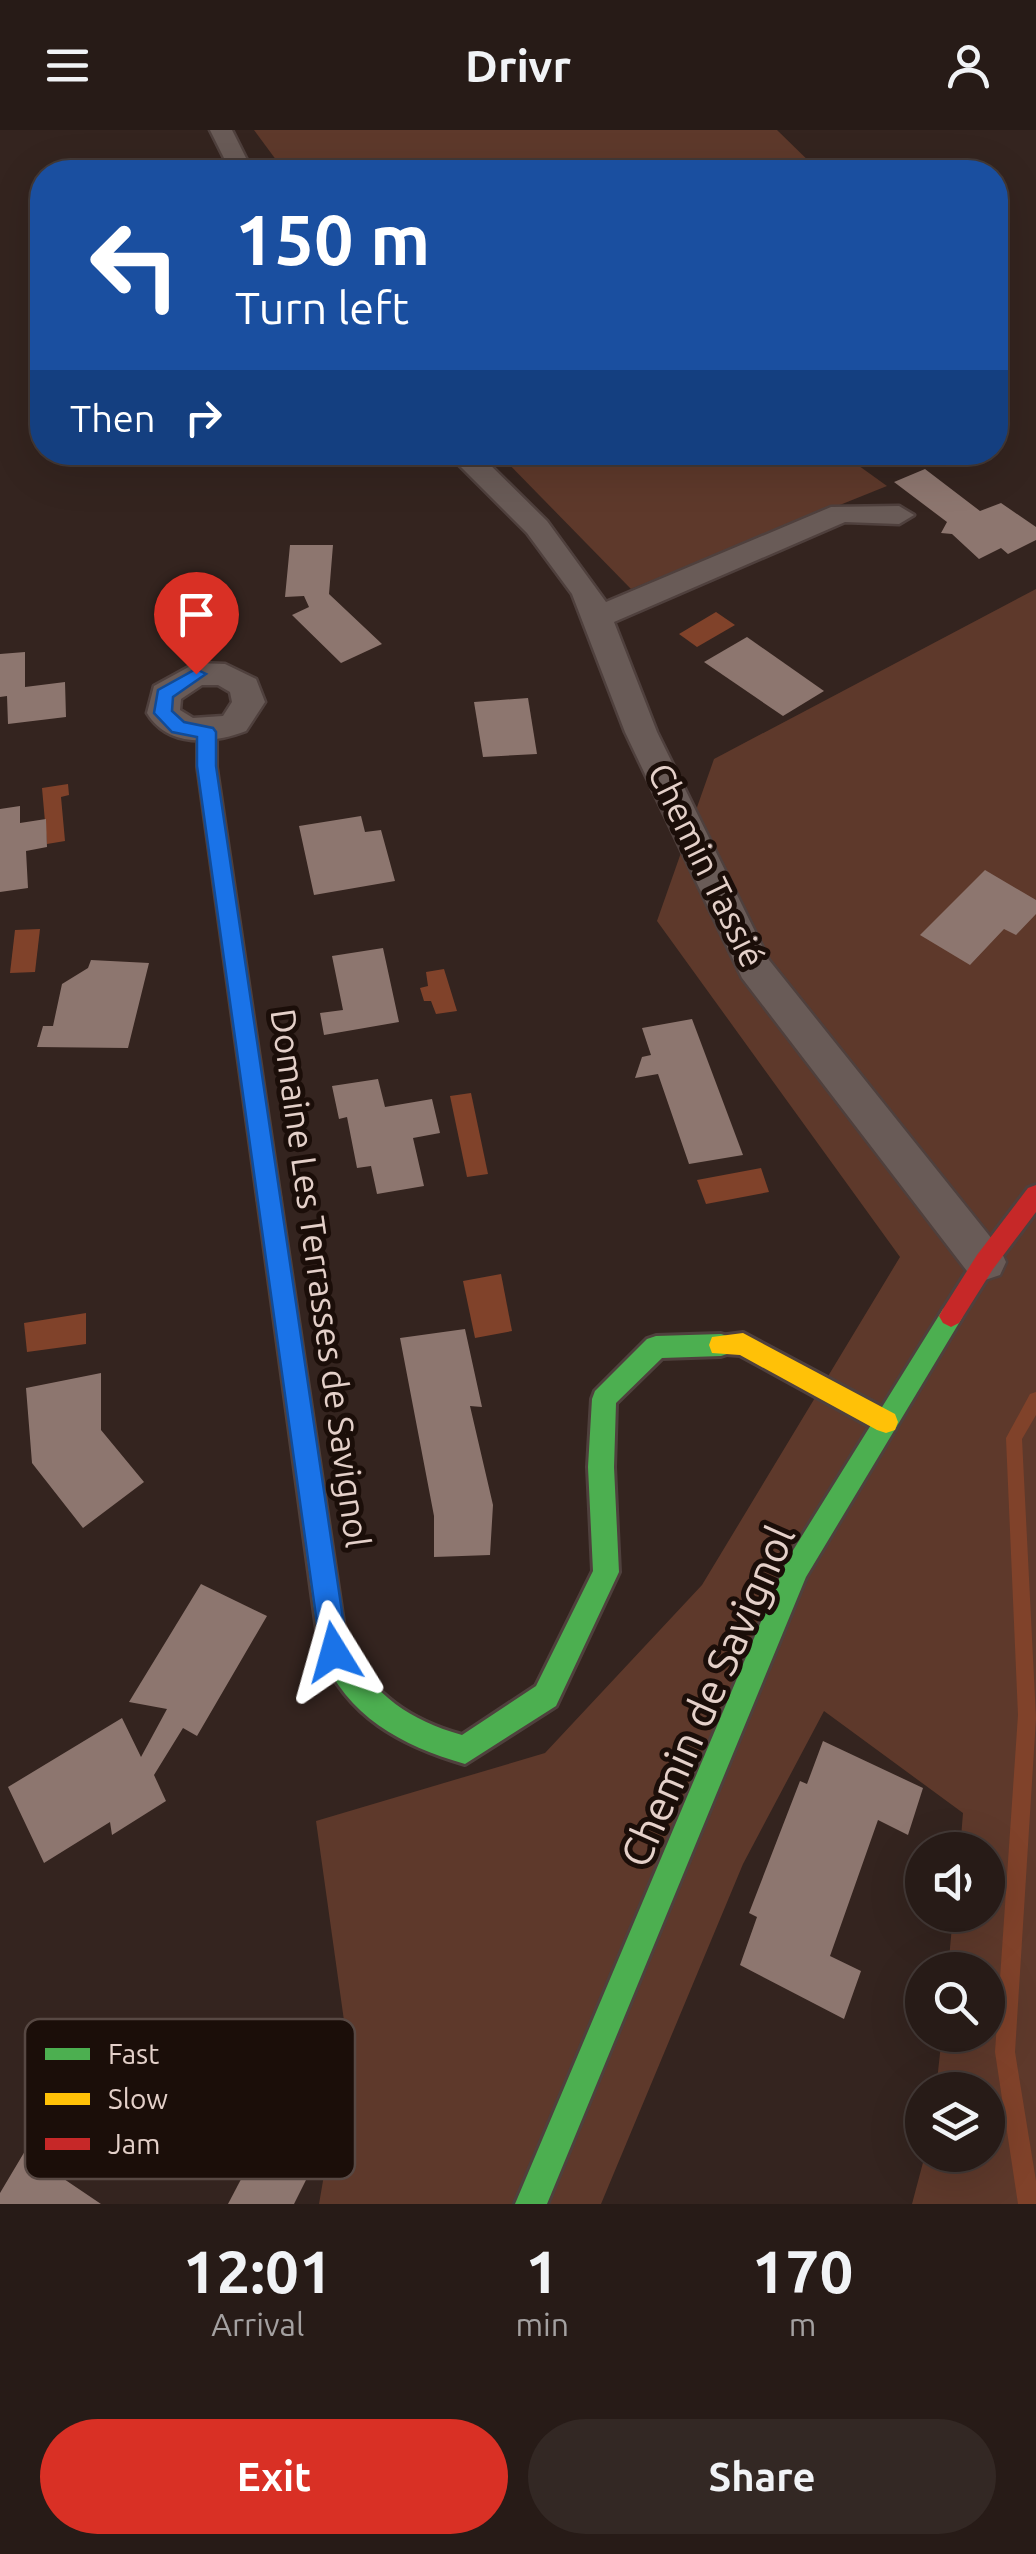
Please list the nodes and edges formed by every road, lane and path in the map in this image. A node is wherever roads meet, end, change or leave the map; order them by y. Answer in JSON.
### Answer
{"nodes":[{"id":1,"x":221,"y":130,"type":"edge"},
{"id":2,"x":236,"y":160,"type":"edge"},
{"id":3,"x":474,"y":465,"type":"edge"},
{"id":4,"x":898,"y":515,"type":"dead end"},
{"id":5,"x":597,"y":618,"type":"junction"},
{"id":6,"x":207,"y":732,"type":"dead end"},
{"id":7,"x":1036,"y":1195,"type":"edge"},
{"id":8,"x":985,"y":1262,"type":"junction"},
{"id":9,"x":886,"y":1422,"type":"junction"},
{"id":10,"x":531,"y":2204,"type":"edge"}],
"edges":[{"from":1,"to":2,"type":"street"},
{"from":3,"to":5,"type":"street","name":"Chemin Tassié"},
{"from":4,"to":5,"type":"street"},
{"from":5,"to":8,"type":"street","name":"Chemin Tassié"},
{"from":6,"to":9,"type":"street","name":"Domaine Les Terrasses de Savignol"},
{"from":7,"to":8,"type":"street","name":"Chemin de Savignol"},
{"from":8,"to":9,"type":"street","name":"Chemin de Savignol"},
{"from":9,"to":10,"type":"street","name":"Chemin de Savignol"}]}
